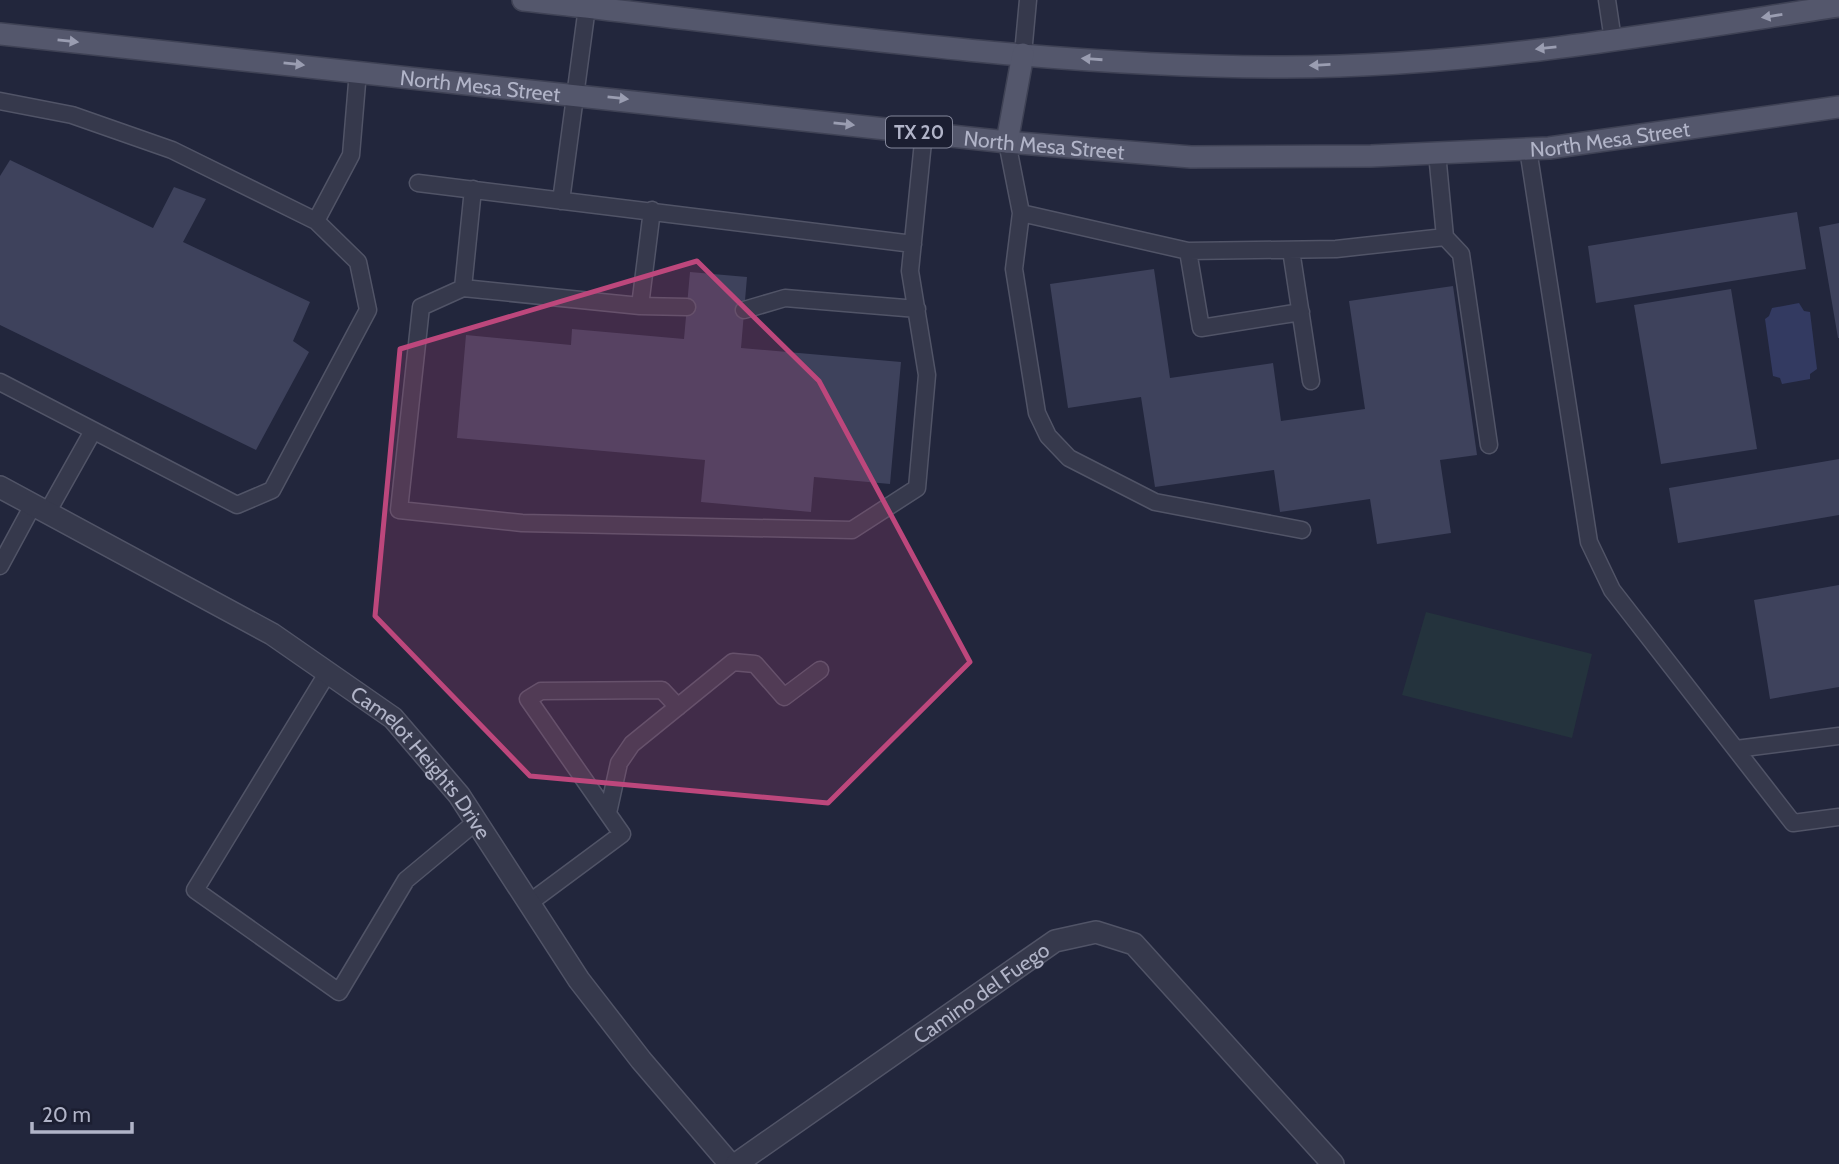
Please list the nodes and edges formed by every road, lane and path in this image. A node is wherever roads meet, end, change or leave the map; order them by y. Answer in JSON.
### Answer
{"nodes":[{"id":1,"x":523,"y":0,"type":"edge"},
{"id":2,"x":1028,"y":0,"type":"edge"},
{"id":3,"x":1607,"y":0,"type":"edge"},
{"id":4,"x":1839,"y":6,"type":"edge"},
{"id":5,"x":587,"y":7,"type":"junction"},
{"id":6,"x":0,"y":34,"type":"edge"},
{"id":7,"x":1613,"y":40,"type":"junction"},
{"id":8,"x":1023,"y":54,"type":"junction"},
{"id":9,"x":358,"y":71,"type":"junction"},
{"id":10,"x":575,"y":93,"type":"junction"},
{"id":11,"x":0,"y":101,"type":"edge"},
{"id":12,"x":1839,"y":107,"type":"edge"},
{"id":13,"x":924,"y":132,"type":"junction"},
{"id":14,"x":1007,"y":142,"type":"junction"},
{"id":15,"x":1528,"y":149,"type":"junction"},
{"id":16,"x":1437,"y":153,"type":"junction"},
{"id":17,"x":418,"y":183,"type":"dead end"},
{"id":18,"x":473,"y":189,"type":"junction"},
{"id":19,"x":561,"y":201,"type":"junction"},
{"id":20,"x":652,"y":210,"type":"junction"},
{"id":21,"x":1021,"y":213,"type":"junction"},
{"id":22,"x":316,"y":221,"type":"junction"},
{"id":23,"x":1445,"y":237,"type":"junction"},
{"id":24,"x":913,"y":244,"type":"junction"},
{"id":25,"x":1291,"y":250,"type":"junction"},
{"id":26,"x":1188,"y":251,"type":"junction"},
{"id":27,"x":463,"y":288,"type":"junction"},
{"id":28,"x":640,"y":306,"type":"junction"},
{"id":29,"x":687,"y":307,"type":"dead end"},
{"id":30,"x":917,"y":309,"type":"junction"},
{"id":31,"x":744,"y":310,"type":"dead end"},
{"id":32,"x":1301,"y":312,"type":"junction"},
{"id":33,"x":1311,"y":381,"type":"dead end"},
{"id":34,"x":0,"y":382,"type":"edge"},
{"id":35,"x":93,"y":431,"type":"junction"},
{"id":36,"x":1489,"y":445,"type":"dead end"},
{"id":37,"x":0,"y":487,"type":"edge"},
{"id":38,"x":40,"y":509,"type":"junction"},
{"id":39,"x":1302,"y":530,"type":"dead end"},
{"id":40,"x":0,"y":566,"type":"edge"},
{"id":41,"x":820,"y":670,"type":"dead end"},
{"id":42,"x":328,"y":672,"type":"junction"},
{"id":43,"x":678,"y":707,"type":"junction"},
{"id":44,"x":1839,"y":736,"type":"edge"},
{"id":45,"x":1736,"y":750,"type":"junction"},
{"id":46,"x":608,"y":813,"type":"junction"},
{"id":47,"x":1839,"y":817,"type":"edge"},
{"id":48,"x":477,"y":821,"type":"junction"},
{"id":49,"x":529,"y":903,"type":"junction"},
{"id":50,"x":730,"y":1164,"type":"edge"},
{"id":51,"x":736,"y":1164,"type":"edge"},
{"id":52,"x":1333,"y":1164,"type":"edge"}],
"edges":[{"from":1,"to":5,"type":"main road"},
{"from":2,"to":8,"type":"lane"},
{"from":3,"to":7,"type":"lane"},
{"from":4,"to":7,"type":"main road","one_way":true},
{"from":5,"to":8,"type":"main road"},
{"from":5,"to":10,"type":"lane"},
{"from":6,"to":9,"type":"main road","name":"North Mesa Street","number":"TX 20","one_way":true},
{"from":7,"to":8,"type":"main road","one_way":true},
{"from":8,"to":14,"type":"main road"},
{"from":9,"to":10,"type":"main road","name":"North Mesa Street","number":"TX 20"},
{"from":9,"to":22,"type":"lane"},
{"from":10,"to":13,"type":"main road","name":"North Mesa Street","number":"TX 20","one_way":true},
{"from":10,"to":19,"type":"lane"},
{"from":11,"to":22,"type":"lane"},
{"from":12,"to":15,"type":"main road","name":"North Mesa Street","number":"TX 20"},
{"from":13,"to":14,"type":"main road","name":"North Mesa Street","number":"TX 20"},
{"from":13,"to":24,"type":"lane"},
{"from":14,"to":16,"type":"main road","name":"North Mesa Street","number":"TX 20"},
{"from":14,"to":21,"type":"lane"},
{"from":15,"to":16,"type":"main road","name":"North Mesa Street","number":"TX 20"},
{"from":15,"to":45,"type":"lane"},
{"from":16,"to":23,"type":"lane"},
{"from":17,"to":18,"type":"lane"},
{"from":18,"to":19,"type":"lane"},
{"from":18,"to":27,"type":"lane"},
{"from":19,"to":20,"type":"lane"},
{"from":20,"to":24,"type":"lane"},
{"from":20,"to":28,"type":"lane"},
{"from":21,"to":26,"type":"lane"},
{"from":21,"to":39,"type":"lane"},
{"from":22,"to":35,"type":"lane"},
{"from":23,"to":25,"type":"lane"},
{"from":23,"to":36,"type":"lane"},
{"from":24,"to":30,"type":"lane"},
{"from":25,"to":26,"type":"lane"},
{"from":25,"to":32,"type":"lane"},
{"from":26,"to":32,"type":"lane"},
{"from":27,"to":28,"type":"lane"},
{"from":27,"to":30,"type":"lane"},
{"from":28,"to":29,"type":"lane"},
{"from":30,"to":31,"type":"lane"},
{"from":32,"to":33,"type":"lane"},
{"from":34,"to":35,"type":"lane"},
{"from":35,"to":38,"type":"lane"},
{"from":37,"to":38,"type":"street","name":"Camelot Heights Drive"},
{"from":38,"to":40,"type":"lane"},
{"from":38,"to":42,"type":"street","name":"Camelot Heights Drive"},
{"from":41,"to":43,"type":"lane"},
{"from":42,"to":48,"type":"street","name":"Camelot Heights Drive"},
{"from":42,"to":48,"type":"lane"},
{"from":43,"to":46,"type":"lane"},
{"from":43,"to":46,"type":"lane"},
{"from":44,"to":45,"type":"lane"},
{"from":45,"to":47,"type":"lane"},
{"from":46,"to":49,"type":"lane"},
{"from":48,"to":49,"type":"street","name":"Camelot Heights Drive"},
{"from":49,"to":50,"type":"street","name":"Camelot Heights Drive"},
{"from":51,"to":52,"type":"street","name":"Camino del Fuego"}]}
